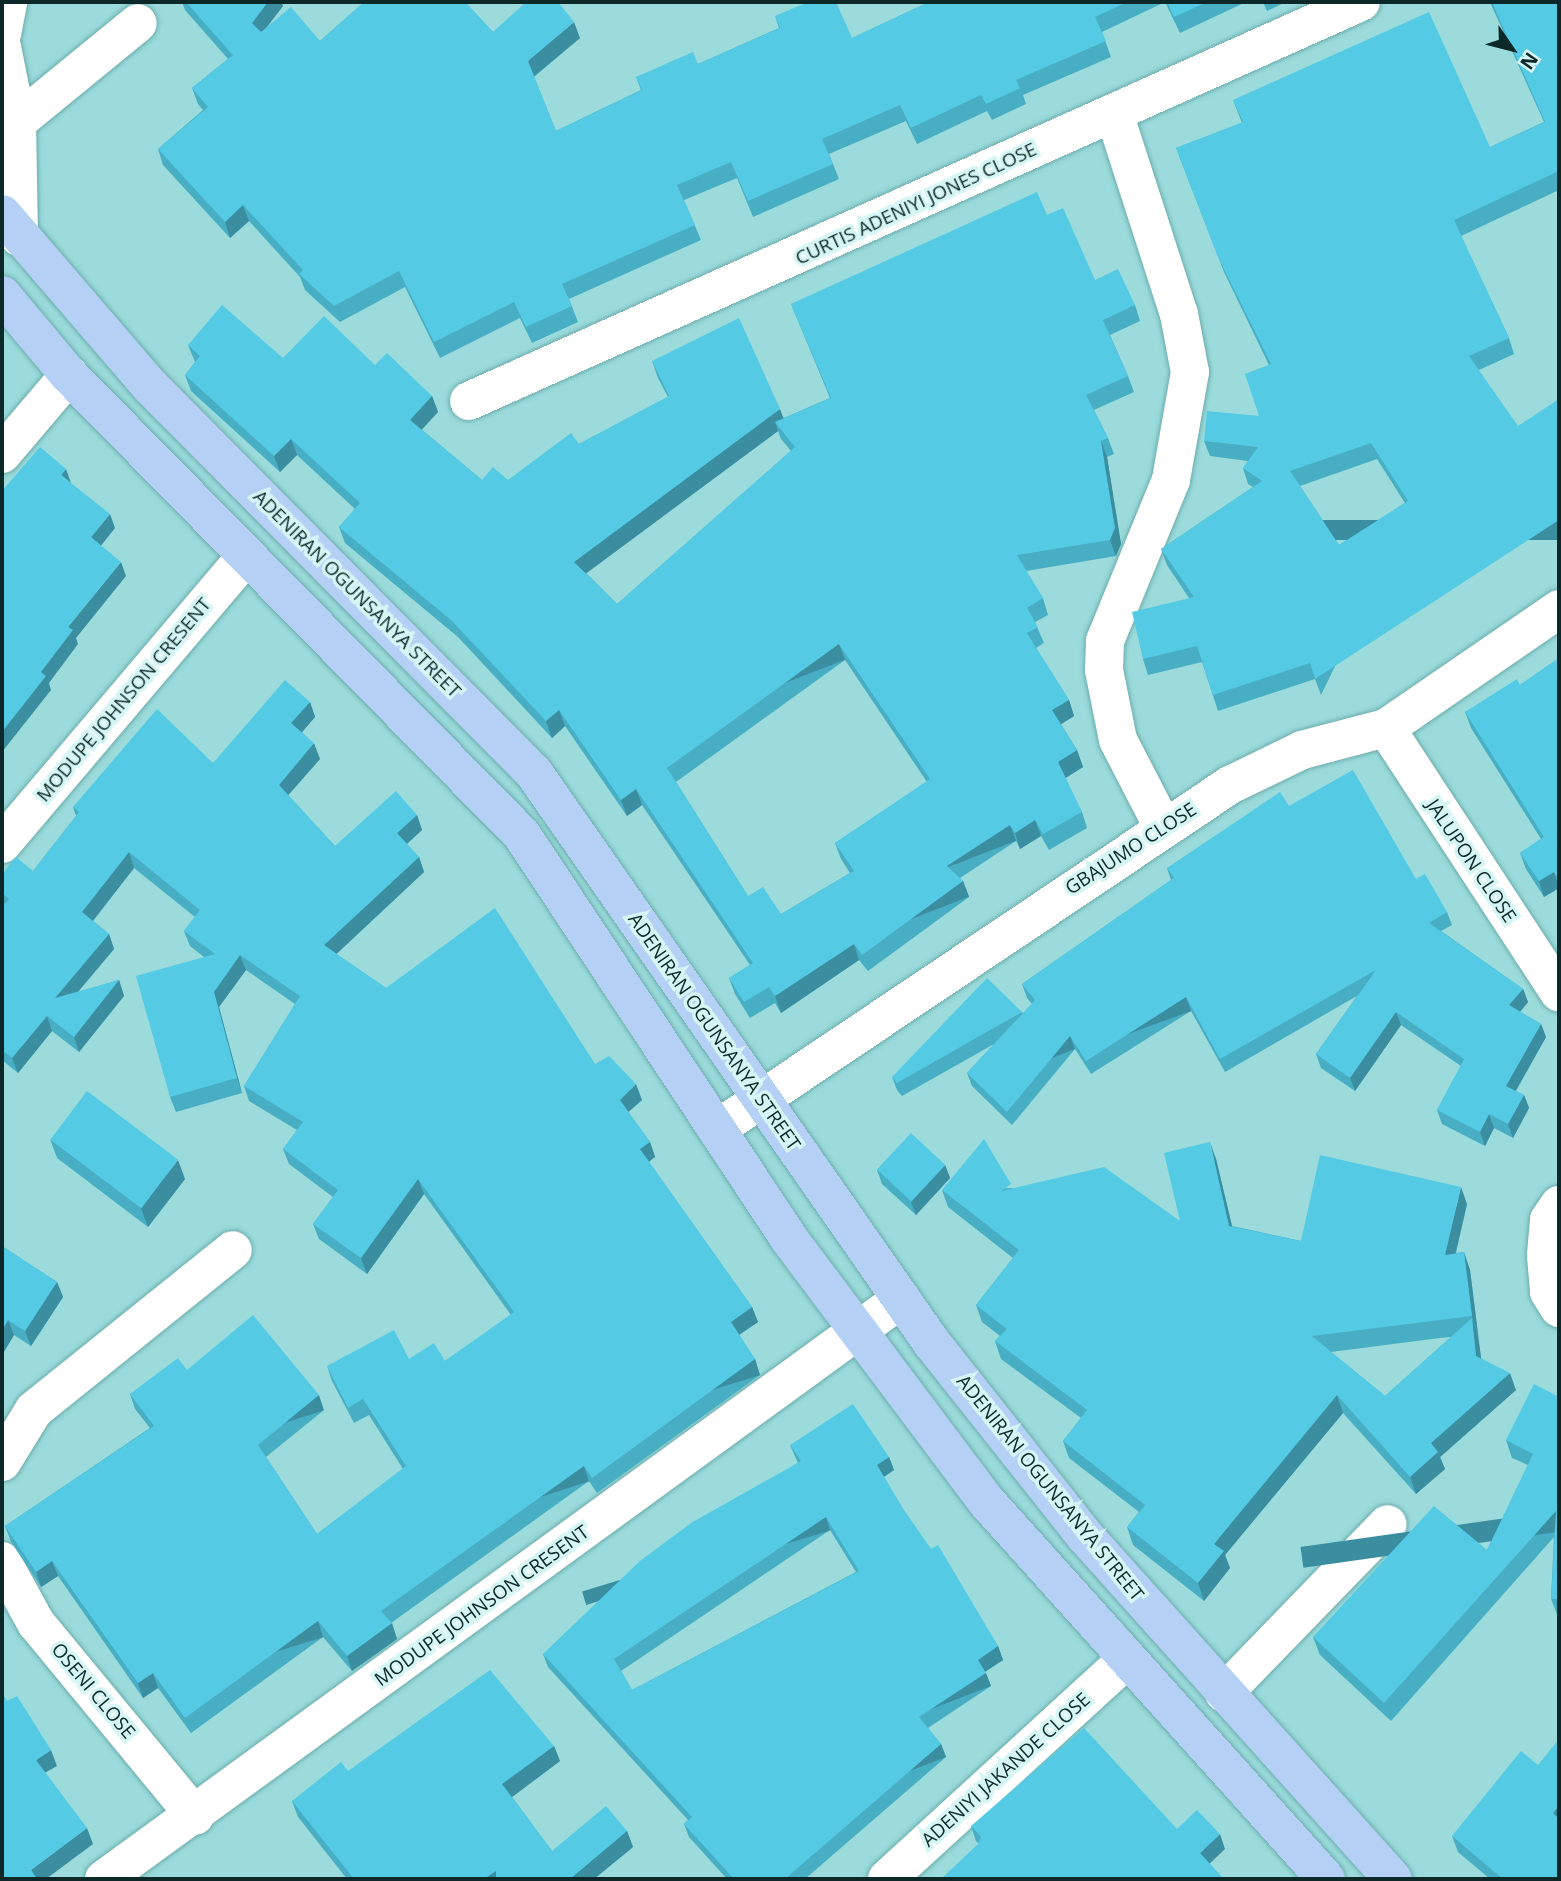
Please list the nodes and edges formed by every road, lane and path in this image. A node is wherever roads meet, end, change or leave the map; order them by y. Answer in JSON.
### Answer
{"nodes":[{"id":1,"x":8,"y":2,"type":"edge"},
{"id":2,"x":1361,"y":2,"type":"edge"},
{"id":3,"x":138,"y":23,"type":"dead end"},
{"id":4,"x":2,"y":34,"type":"edge"},
{"id":5,"x":2,"y":47,"type":"edge"},
{"id":6,"x":1114,"y":113,"type":"junction"},
{"id":7,"x":16,"y":122,"type":"junction"},
{"id":8,"x":11,"y":225,"type":"edge"},
{"id":9,"x":2,"y":295,"type":"edge"},
{"id":10,"x":69,"y":375,"type":"junction"},
{"id":11,"x":469,"y":401,"type":"dead end"},
{"id":12,"x":2,"y":454,"type":"edge"},
{"id":13,"x":246,"y":556,"type":"junction"},
{"id":14,"x":1559,"y":609,"type":"edge"},
{"id":15,"x":1386,"y":728,"type":"junction"},
{"id":16,"x":1163,"y":827,"type":"junction"},
{"id":17,"x":2,"y":844,"type":"edge"},
{"id":18,"x":1559,"y":992,"type":"edge"},
{"id":19,"x":760,"y":1097,"type":"junction"},
{"id":20,"x":720,"y":1127,"type":"junction"},
{"id":21,"x":1559,"y":1205,"type":"edge"},
{"id":22,"x":233,"y":1250,"type":"dead end"},
{"id":23,"x":901,"y":1298,"type":"junction"},
{"id":24,"x":1559,"y":1308,"type":"edge"},
{"id":25,"x":858,"y":1331,"type":"junction"},
{"id":26,"x":2,"y":1462,"type":"edge"},
{"id":27,"x":1388,"y":1524,"type":"dead end"},
{"id":28,"x":2,"y":1560,"type":"edge"},
{"id":29,"x":1125,"y":1661,"type":"junction"},
{"id":30,"x":1224,"y":1693,"type":"junction"},
{"id":31,"x":195,"y":1816,"type":"junction"},
{"id":32,"x":104,"y":1879,"type":"edge"},
{"id":33,"x":887,"y":1879,"type":"edge"},
{"id":34,"x":1326,"y":1879,"type":"edge"},
{"id":35,"x":1393,"y":1879,"type":"edge"}],
"edges":[{"from":1,"to":4,"type":"street"},
{"from":2,"to":6,"type":"street","name":"CURTIS ADENIYI JONES CLOSE"},
{"from":3,"to":7,"type":"street"},
{"from":5,"to":7,"type":"street"},
{"from":6,"to":11,"type":"street","name":"CURTIS ADENIYI JONES CLOSE"},
{"from":6,"to":16,"type":"street"},
{"from":7,"to":8,"type":"street"},
{"from":8,"to":19,"type":"main road","name":"ADENIRAN OGUNSANYA STREET"},
{"from":9,"to":10,"type":"main road"},
{"from":10,"to":12,"type":"street"},
{"from":10,"to":13,"type":"main road"},
{"from":13,"to":17,"type":"street","name":"MODUPE JOHNSON CRESENT"},
{"from":13,"to":20,"type":"main road"},
{"from":14,"to":15,"type":"street","name":"GBAJUMO CLOSE"},
{"from":15,"to":16,"type":"street","name":"GBAJUMO CLOSE"},
{"from":15,"to":18,"type":"street","name":"JALUPON CLOSE"},
{"from":16,"to":19,"type":"street","name":"GBAJUMO CLOSE"},
{"from":19,"to":20,"type":"street","name":"GBAJUMO CLOSE"},
{"from":19,"to":23,"type":"main road","name":"ADENIRAN OGUNSANYA STREET"},
{"from":20,"to":25,"type":"main road"},
{"from":21,"to":24,"type":"street"},
{"from":22,"to":26,"type":"street"},
{"from":23,"to":25,"type":"street","name":"MODUPE JOHNSON CRESENT"},
{"from":23,"to":30,"type":"main road","name":"ADENIRAN OGUNSANYA STREET"},
{"from":25,"to":29,"type":"main road"},
{"from":25,"to":31,"type":"street","name":"MODUPE JOHNSON CRESENT"},
{"from":27,"to":30,"type":"street"},
{"from":28,"to":31,"type":"street","name":"OSENI CLOSE"},
{"from":29,"to":33,"type":"street","name":"ADENIYI JAKANDE CLOSE"},
{"from":29,"to":34,"type":"main road"},
{"from":30,"to":35,"type":"main road","name":"ADENIRAN OGUNSANYA STREET"},
{"from":31,"to":32,"type":"street","name":"MODUPE JOHNSON CRESENT"}]}
